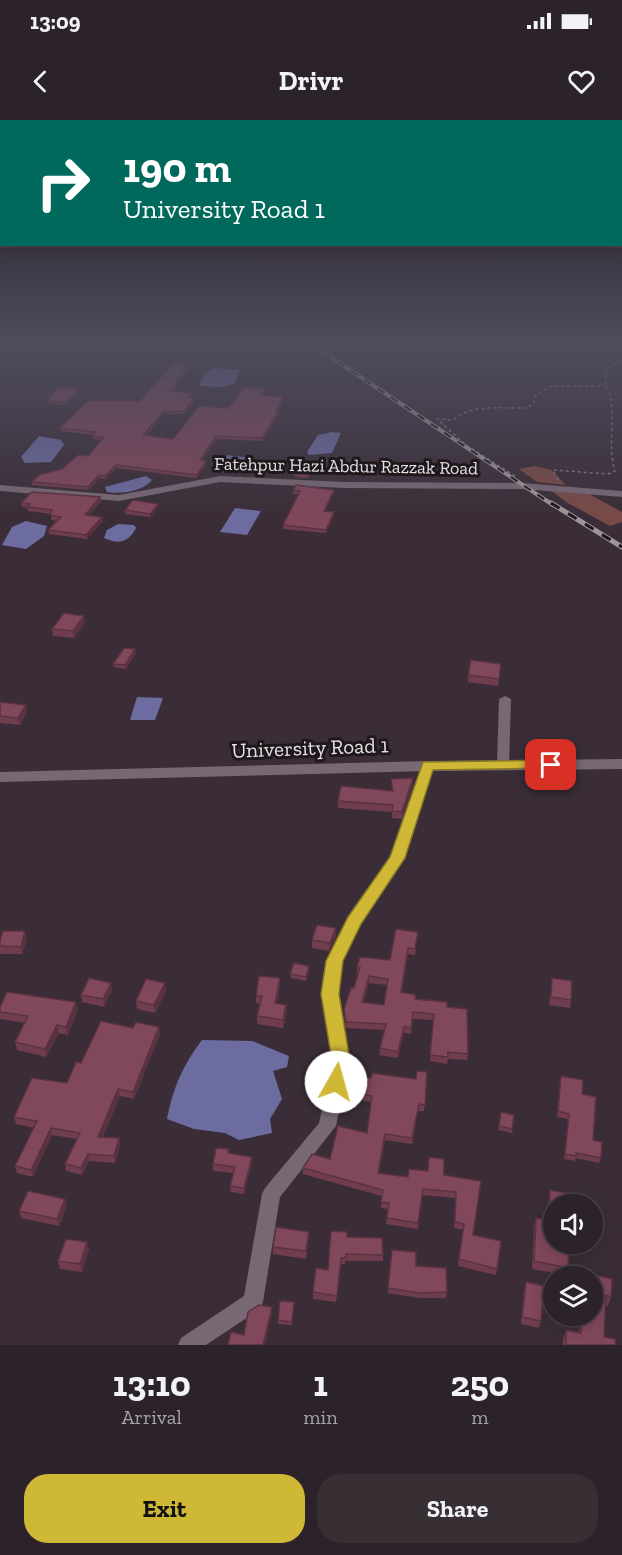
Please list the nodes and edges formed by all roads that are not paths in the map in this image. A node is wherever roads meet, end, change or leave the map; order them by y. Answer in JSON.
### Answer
{"nodes":[{"id":1,"x":0,"y":488,"type":"edge"},
{"id":2,"x":622,"y":495,"type":"edge"},
{"id":3,"x":505,"y":699,"type":"dead end"},
{"id":4,"x":622,"y":764,"type":"edge"},
{"id":5,"x":503,"y":765,"type":"junction"},
{"id":6,"x":428,"y":766,"type":"junction"},
{"id":7,"x":0,"y":777,"type":"edge"},
{"id":8,"x":188,"y":1345,"type":"edge"}],
"edges":[{"from":1,"to":2,"type":"street","name":"Fatehpur Hazi Abdur Razzak Road"},
{"from":3,"to":5,"type":"street"},
{"from":4,"to":5,"type":"main road","name":"University Road 1"},
{"from":5,"to":6,"type":"main road","name":"University Road 1"},
{"from":6,"to":7,"type":"main road","name":"University Road 1"},
{"from":6,"to":8,"type":"street"}]}
